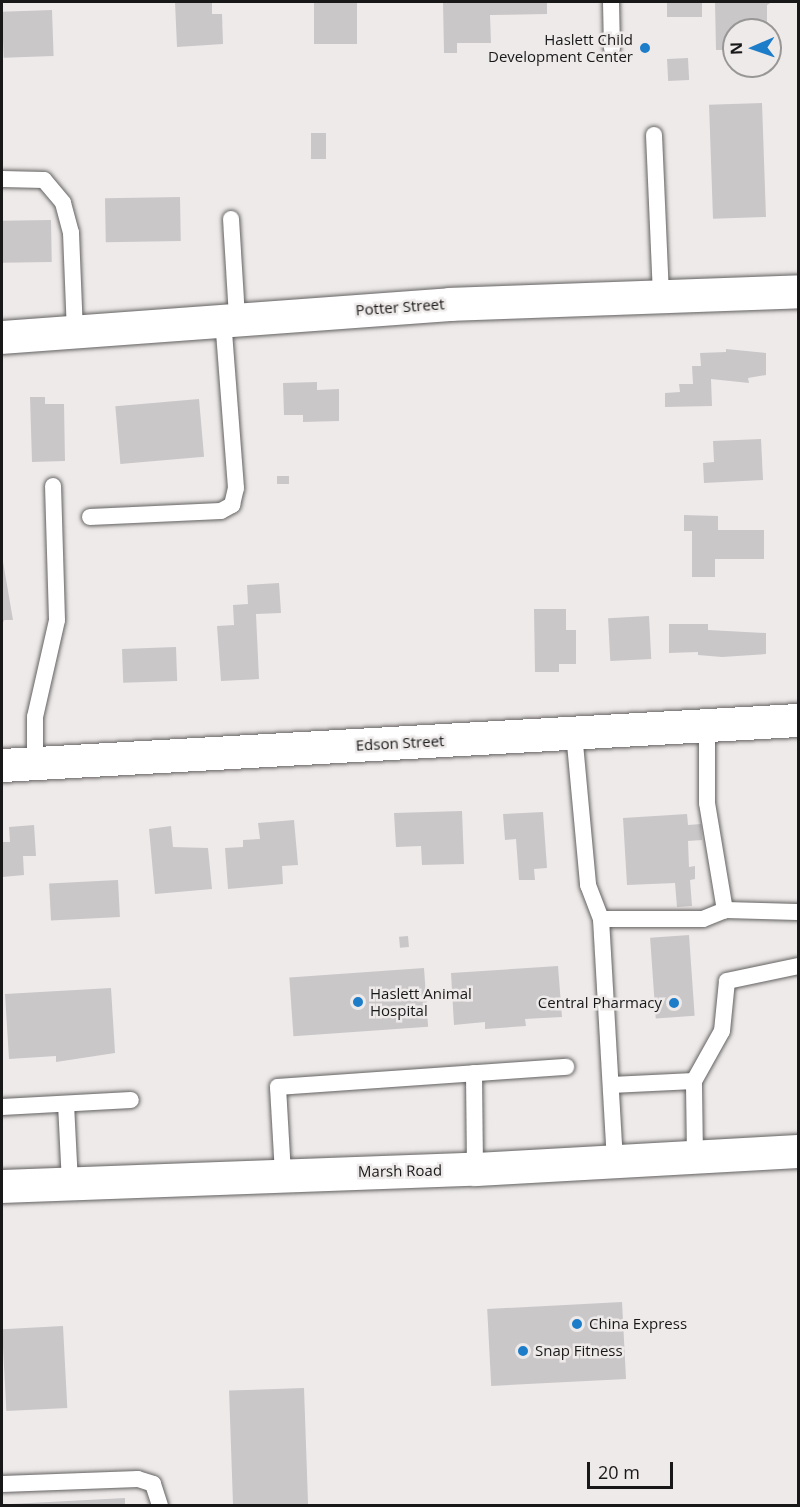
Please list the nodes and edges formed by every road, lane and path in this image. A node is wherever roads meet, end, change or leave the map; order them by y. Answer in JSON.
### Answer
{"nodes":[{"id":1,"x":611,"y":2,"type":"edge"},
{"id":2,"x":612,"y":48,"type":"dead end"},
{"id":3,"x":654,"y":135,"type":"dead end"},
{"id":4,"x":2,"y":179,"type":"edge"},
{"id":5,"x":231,"y":219,"type":"dead end"},
{"id":6,"x":798,"y":291,"type":"edge"},
{"id":7,"x":661,"y":294,"type":"junction"},
{"id":8,"x":230,"y":318,"type":"junction"},
{"id":9,"x":75,"y":331,"type":"junction"},
{"id":10,"x":2,"y":337,"type":"edge"},
{"id":11,"x":53,"y":486,"type":"dead end"},
{"id":12,"x":90,"y":517,"type":"dead end"},
{"id":13,"x":798,"y":720,"type":"edge"},
{"id":14,"x":707,"y":725,"type":"junction"},
{"id":15,"x":574,"y":733,"type":"junction"},
{"id":16,"x":35,"y":763,"type":"junction"},
{"id":17,"x":2,"y":765,"type":"edge"},
{"id":18,"x":724,"y":910,"type":"junction"},
{"id":19,"x":798,"y":912,"type":"edge"},
{"id":20,"x":601,"y":919,"type":"junction"},
{"id":21,"x":798,"y":966,"type":"edge"},
{"id":22,"x":566,"y":1067,"type":"dead end"},
{"id":23,"x":474,"y":1073,"type":"junction"},
{"id":24,"x":694,"y":1081,"type":"junction"},
{"id":25,"x":611,"y":1085,"type":"junction"},
{"id":26,"x":131,"y":1100,"type":"dead end"},
{"id":27,"x":66,"y":1104,"type":"junction"},
{"id":28,"x":2,"y":1107,"type":"edge"},
{"id":29,"x":798,"y":1151,"type":"edge"},
{"id":30,"x":695,"y":1157,"type":"junction"},
{"id":31,"x":615,"y":1162,"type":"junction"},
{"id":32,"x":475,"y":1168,"type":"junction"},
{"id":33,"x":283,"y":1173,"type":"junction"},
{"id":34,"x":70,"y":1183,"type":"junction"},
{"id":35,"x":2,"y":1186,"type":"edge"},
{"id":36,"x":2,"y":1484,"type":"edge"},
{"id":37,"x":160,"y":1506,"type":"edge"}],
"edges":[{"from":1,"to":2,"type":"lane"},
{"from":3,"to":7,"type":"lane"},
{"from":4,"to":9,"type":"lane"},
{"from":5,"to":8,"type":"lane"},
{"from":6,"to":7,"type":"street","name":"Potter Street"},
{"from":7,"to":8,"type":"street","name":"Potter Street"},
{"from":8,"to":9,"type":"street","name":"Potter Street"},
{"from":8,"to":12,"type":"lane"},
{"from":9,"to":10,"type":"street","name":"Potter Street"},
{"from":11,"to":16,"type":"lane"},
{"from":13,"to":14,"type":"street","name":"Edson Street"},
{"from":14,"to":15,"type":"street","name":"Edson Street"},
{"from":14,"to":18,"type":"lane"},
{"from":15,"to":16,"type":"street","name":"Edson Street"},
{"from":15,"to":20,"type":"lane"},
{"from":16,"to":17,"type":"street","name":"Edson Street"},
{"from":18,"to":19,"type":"lane"},
{"from":18,"to":20,"type":"lane"},
{"from":20,"to":25,"type":"lane"},
{"from":21,"to":24,"type":"lane"},
{"from":22,"to":23,"type":"lane"},
{"from":23,"to":32,"type":"lane"},
{"from":23,"to":33,"type":"lane"},
{"from":24,"to":25,"type":"lane"},
{"from":24,"to":30,"type":"lane"},
{"from":25,"to":31,"type":"lane"},
{"from":26,"to":27,"type":"lane"},
{"from":27,"to":28,"type":"lane"},
{"from":27,"to":34,"type":"lane"},
{"from":29,"to":30,"type":"street","name":"Marsh Road"},
{"from":30,"to":31,"type":"street","name":"Marsh Road"},
{"from":31,"to":32,"type":"street","name":"Marsh Road"},
{"from":32,"to":33,"type":"street","name":"Marsh Road"},
{"from":33,"to":34,"type":"street","name":"Marsh Road"},
{"from":34,"to":35,"type":"street","name":"Marsh Road"},
{"from":36,"to":37,"type":"lane"}]}
